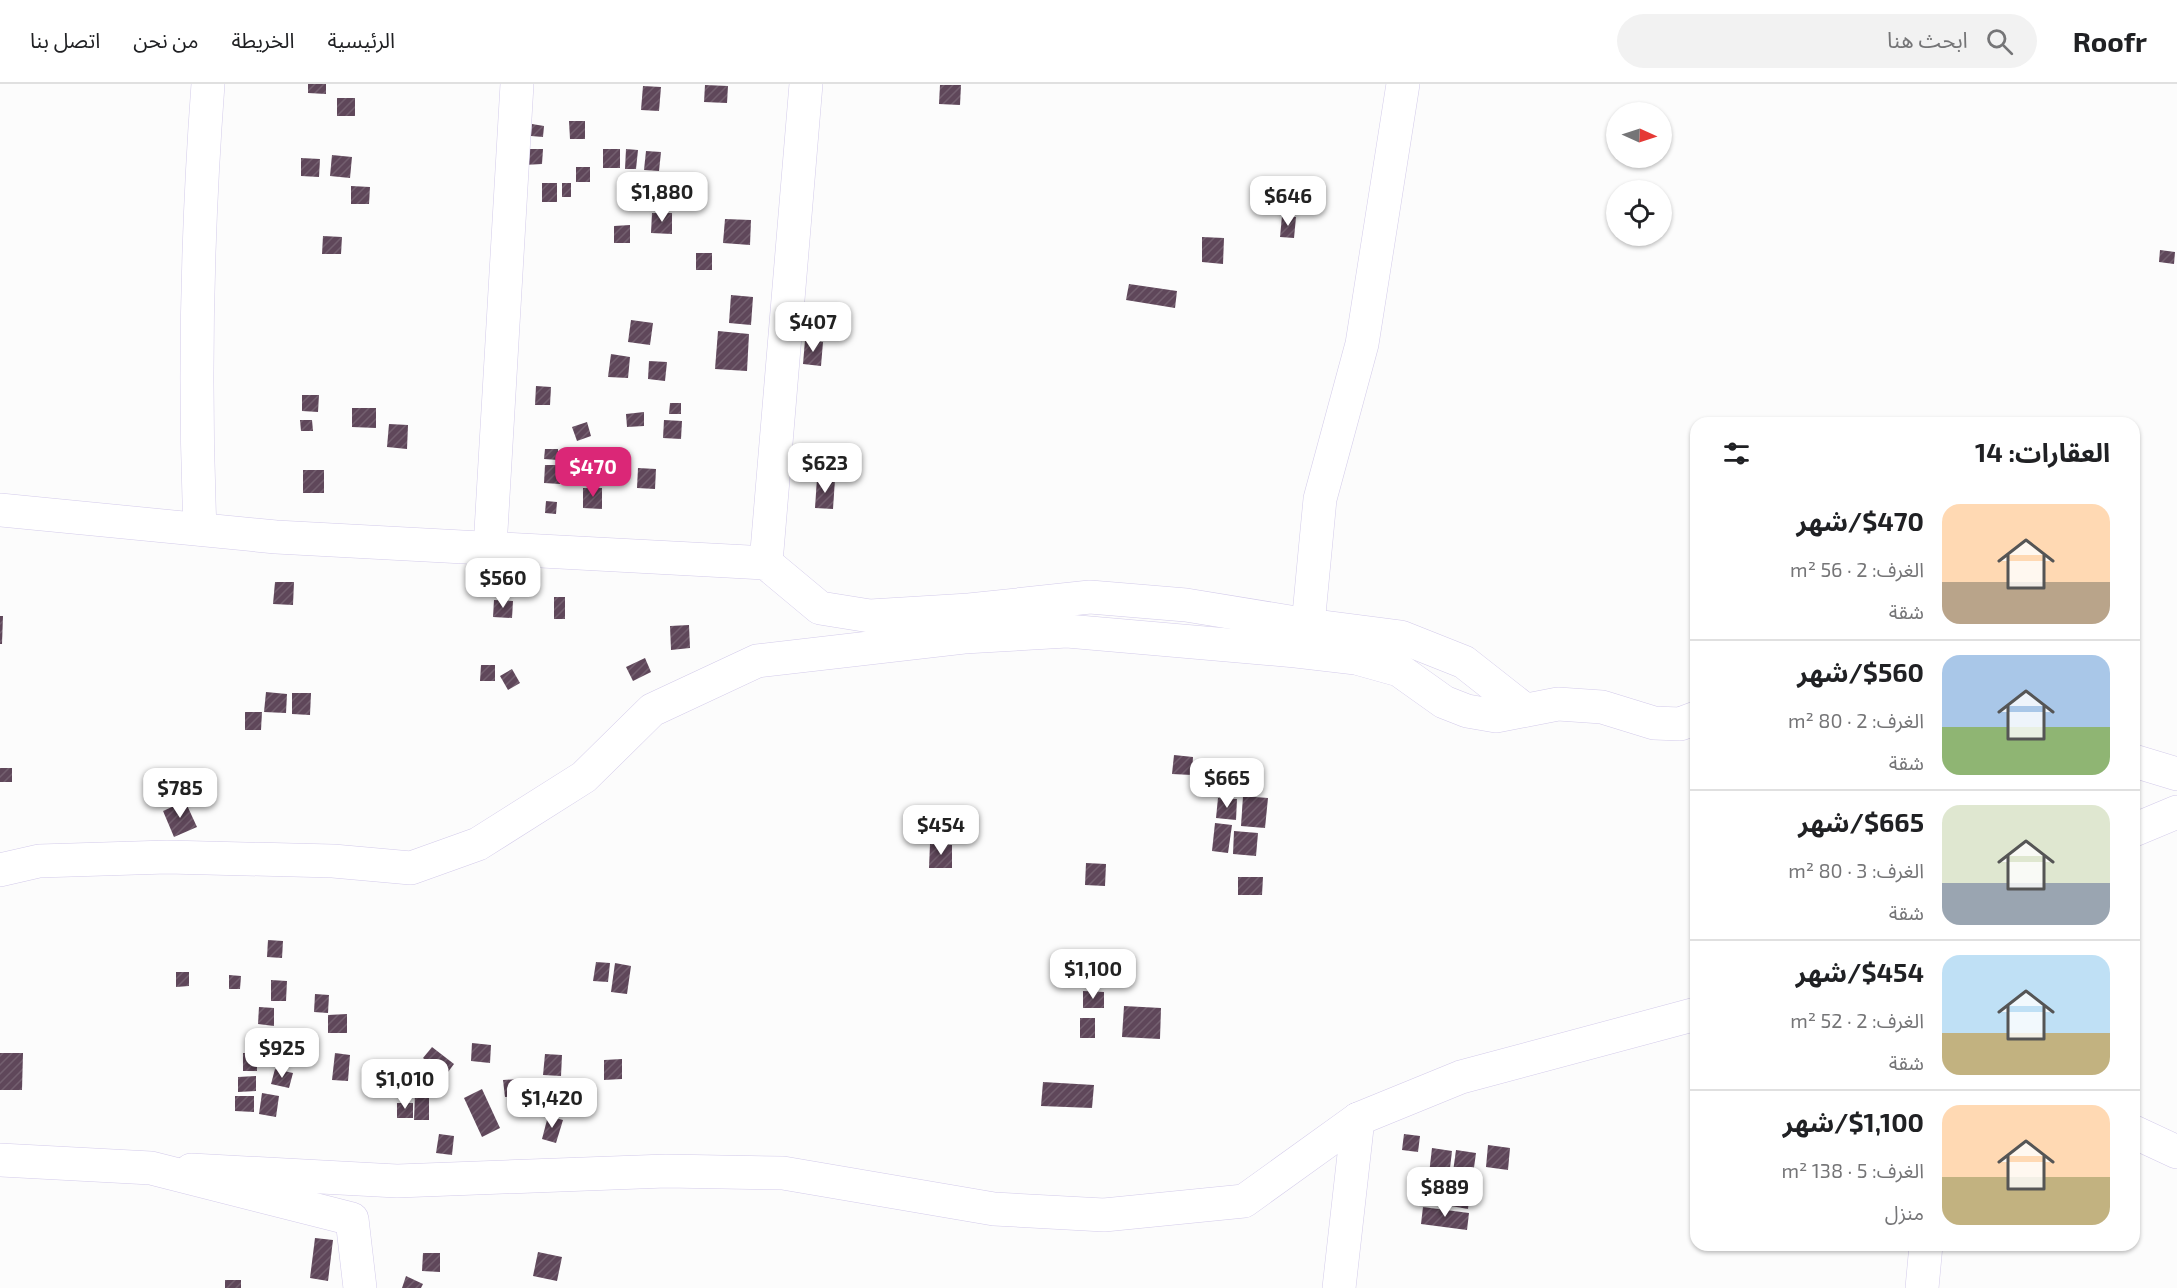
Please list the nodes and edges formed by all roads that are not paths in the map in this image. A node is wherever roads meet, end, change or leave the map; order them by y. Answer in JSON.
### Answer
{"nodes":[{"id":1,"x":208,"y":84,"type":"edge"},
{"id":2,"x":517,"y":84,"type":"edge"},
{"id":3,"x":806,"y":84,"type":"edge"},
{"id":4,"x":1403,"y":84,"type":"edge"},
{"id":5,"x":0,"y":510,"type":"edge"},
{"id":6,"x":200,"y":530,"type":"junction"},
{"id":7,"x":490,"y":548,"type":"junction"},
{"id":8,"x":766,"y":563,"type":"junction"},
{"id":9,"x":1308,"y":625,"type":"junction"},
{"id":10,"x":1525,"y":710,"type":"junction"},
{"id":11,"x":1690,"y":720,"type":"edge"},
{"id":12,"x":2140,"y":763,"type":"edge"},
{"id":13,"x":2177,"y":774,"type":"edge"},
{"id":14,"x":2177,"y":812,"type":"edge"},
{"id":15,"x":2140,"y":827,"type":"edge"},
{"id":16,"x":0,"y":870,"type":"edge"},
{"id":17,"x":1690,"y":1016,"type":"edge"},
{"id":18,"x":1358,"y":1119,"type":"junction"},
{"id":19,"x":2140,"y":1135,"type":"edge"},
{"id":20,"x":2177,"y":1152,"type":"edge"},
{"id":21,"x":0,"y":1160,"type":"edge"},
{"id":22,"x":151,"y":1168,"type":"junction"},
{"id":23,"x":1925,"y":1251,"type":"edge"},
{"id":24,"x":360,"y":1288,"type":"edge"},
{"id":25,"x":1339,"y":1288,"type":"edge"},
{"id":26,"x":1922,"y":1288,"type":"edge"}],
"edges":[{"from":1,"to":6,"type":"street"},
{"from":2,"to":7,"type":"street"},
{"from":3,"to":8,"type":"street"},
{"from":4,"to":9,"type":"street"},
{"from":5,"to":6,"type":"street"},
{"from":6,"to":7,"type":"street"},
{"from":7,"to":8,"type":"street"},
{"from":8,"to":9,"type":"street"},
{"from":9,"to":10,"type":"street"},
{"from":10,"to":11,"type":"street"},
{"from":10,"to":16,"type":"street"},
{"from":12,"to":13,"type":"street"},
{"from":14,"to":15,"type":"street"},
{"from":17,"to":18,"type":"street"},
{"from":18,"to":22,"type":"street"},
{"from":18,"to":25,"type":"street"},
{"from":19,"to":20,"type":"street"},
{"from":21,"to":22,"type":"street"},
{"from":22,"to":24,"type":"street"},
{"from":23,"to":26,"type":"street"}]}
